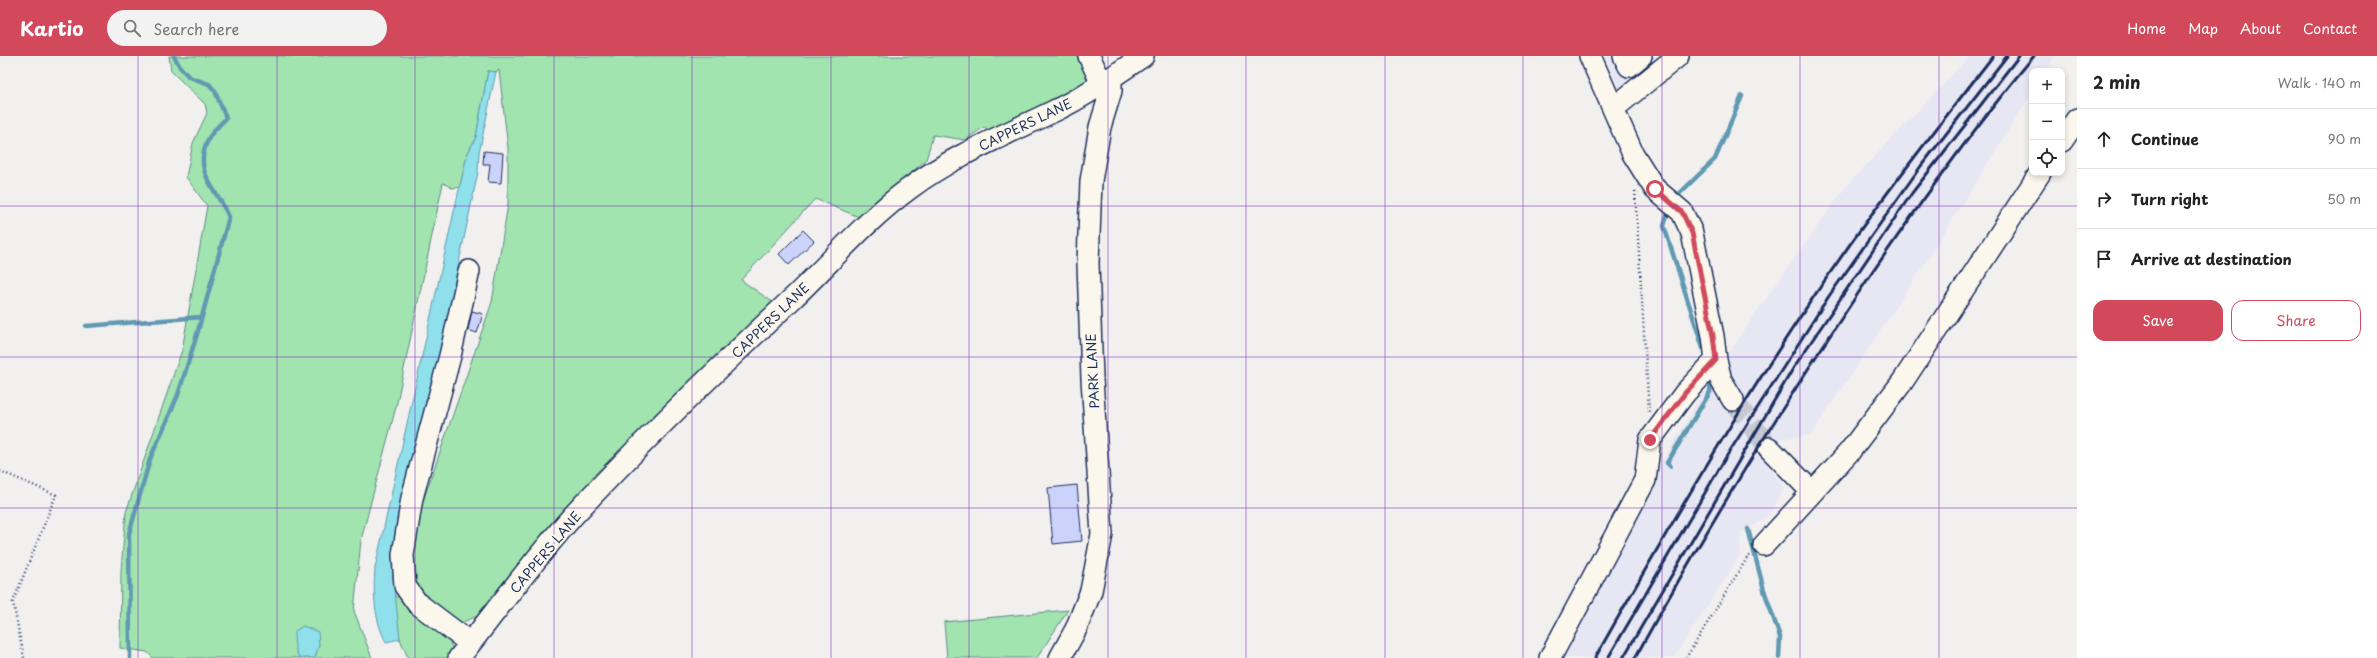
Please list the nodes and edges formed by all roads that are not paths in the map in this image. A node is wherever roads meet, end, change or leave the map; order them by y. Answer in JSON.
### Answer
{"nodes":[{"id":1,"x":1089,"y":56,"type":"edge"},
{"id":2,"x":1142,"y":56,"type":"edge"},
{"id":3,"x":1590,"y":56,"type":"edge"},
{"id":4,"x":1624,"y":56,"type":"edge"},
{"id":5,"x":1641,"y":56,"type":"edge"},
{"id":6,"x":1678,"y":56,"type":"edge"},
{"id":7,"x":1106,"y":81,"type":"junction"},
{"id":8,"x":1614,"y":108,"type":"junction"},
{"id":9,"x":2077,"y":119,"type":"edge"},
{"id":10,"x":2063,"y":140,"type":"edge"},
{"id":11,"x":2038,"y":176,"type":"edge"},
{"id":12,"x":469,"y":271,"type":"dead end"},
{"id":13,"x":1716,"y":360,"type":"junction"},
{"id":14,"x":1733,"y":400,"type":"tunnel mouth"},
{"id":15,"x":1769,"y":448,"type":"tunnel mouth"},
{"id":16,"x":1812,"y":492,"type":"junction"},
{"id":17,"x":1764,"y":545,"type":"dead end"},
{"id":18,"x":467,"y":653,"type":"edge"},
{"id":19,"x":1060,"y":658,"type":"edge"},
{"id":20,"x":1550,"y":658,"type":"edge"}],
"edges":[{"from":1,"to":7,"type":"street"},
{"from":2,"to":7,"type":"street","name":"CAPPERS LANE"},
{"from":3,"to":8,"type":"street"},
{"from":4,"to":5,"type":"street"},
{"from":6,"to":8,"type":"street"},
{"from":7,"to":18,"type":"street","name":"CAPPERS LANE"},
{"from":7,"to":19,"type":"street","name":"PARK LANE"},
{"from":8,"to":13,"type":"street"},
{"from":9,"to":10,"type":"street"},
{"from":11,"to":16,"type":"street"},
{"from":12,"to":18,"type":"street"},
{"from":13,"to":14,"type":"street"},
{"from":13,"to":20,"type":"street"},
{"from":15,"to":16,"type":"street"},
{"from":16,"to":17,"type":"street"}]}
